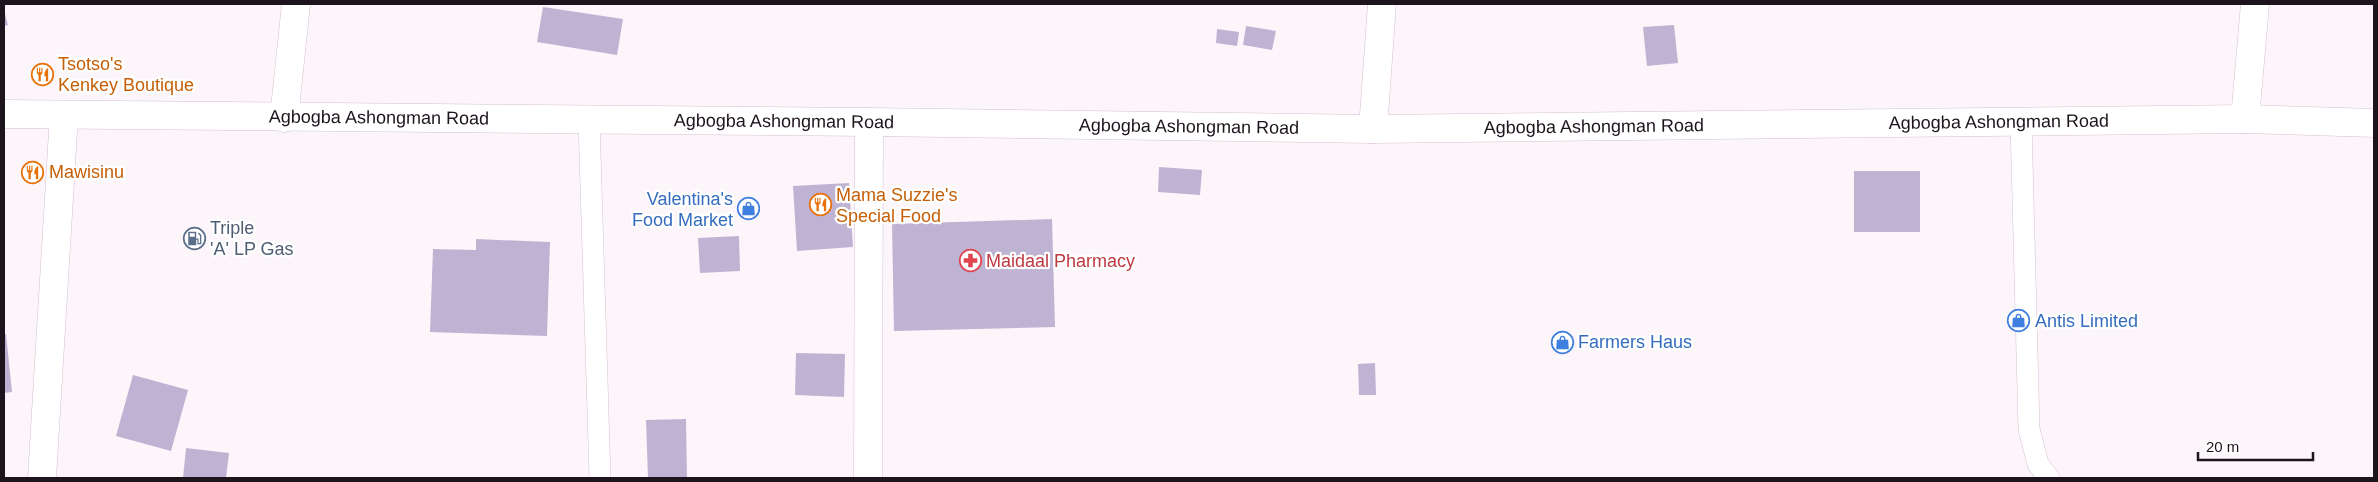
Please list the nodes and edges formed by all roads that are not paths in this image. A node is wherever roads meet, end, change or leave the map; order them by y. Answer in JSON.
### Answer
{"nodes":[{"id":1,"x":296,"y":4,"type":"edge"},
{"id":2,"x":1382,"y":4,"type":"edge"},
{"id":3,"x":2255,"y":4,"type":"edge"},
{"id":4,"x":4,"y":114,"type":"edge"},
{"id":5,"x":64,"y":115,"type":"junction"},
{"id":6,"x":284,"y":118,"type":"junction"},
{"id":7,"x":589,"y":120,"type":"junction"},
{"id":8,"x":2245,"y":120,"type":"junction"},
{"id":9,"x":869,"y":122,"type":"junction"},
{"id":10,"x":2021,"y":122,"type":"junction"},
{"id":11,"x":2374,"y":123,"type":"edge"},
{"id":12,"x":1373,"y":129,"type":"junction"},
{"id":13,"x":42,"y":478,"type":"edge"},
{"id":14,"x":600,"y":478,"type":"edge"},
{"id":15,"x":868,"y":478,"type":"edge"},
{"id":16,"x":2048,"y":478,"type":"edge"}],
"edges":[{"from":1,"to":6,"type":"street"},
{"from":2,"to":12,"type":"street"},
{"from":3,"to":8,"type":"street"},
{"from":4,"to":5,"type":"street","name":"Agbogba Ashongman Road"},
{"from":5,"to":6,"type":"street","name":"Agbogba Ashongman Road"},
{"from":5,"to":13,"type":"street"},
{"from":6,"to":7,"type":"street","name":"Agbogba Ashongman Road"},
{"from":7,"to":9,"type":"street","name":"Agbogba Ashongman Road"},
{"from":7,"to":14,"type":"lane"},
{"from":8,"to":10,"type":"street","name":"Agbogba Ashongman Road"},
{"from":8,"to":11,"type":"street","name":"Agbogba Ashongman Road"},
{"from":9,"to":12,"type":"street","name":"Agbogba Ashongman Road"},
{"from":9,"to":15,"type":"street"},
{"from":10,"to":12,"type":"street","name":"Agbogba Ashongman Road"},
{"from":10,"to":16,"type":"lane"}]}
